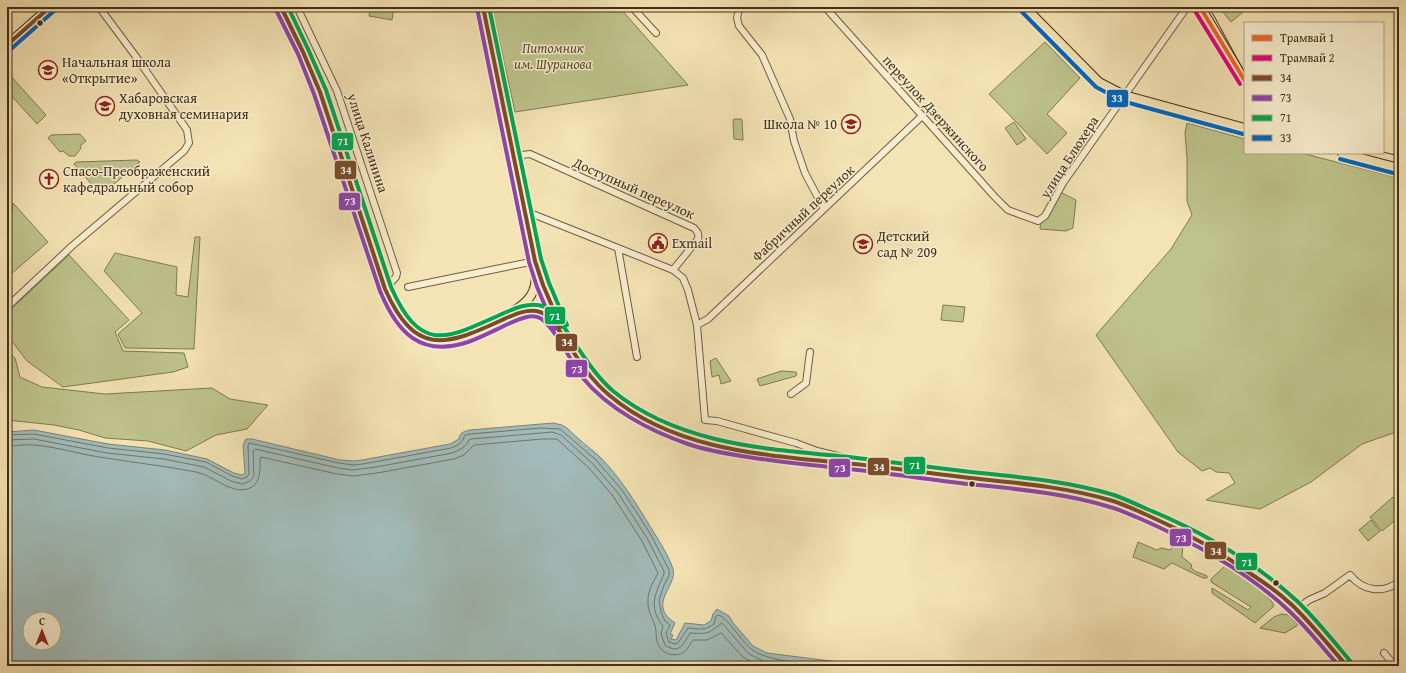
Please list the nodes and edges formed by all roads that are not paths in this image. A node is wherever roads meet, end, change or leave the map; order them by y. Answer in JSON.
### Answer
{"nodes":[{"id":1,"x":50,"y":7,"type":"edge"},
{"id":2,"x":99,"y":7,"type":"edge"},
{"id":3,"x":281,"y":7,"type":"edge"},
{"id":4,"x":297,"y":7,"type":"edge"},
{"id":5,"x":483,"y":7,"type":"edge"},
{"id":6,"x":632,"y":7,"type":"edge"},
{"id":7,"x":741,"y":7,"type":"edge"},
{"id":8,"x":825,"y":7,"type":"edge"},
{"id":9,"x":1025,"y":7,"type":"edge"},
{"id":10,"x":1187,"y":7,"type":"edge"},
{"id":11,"x":1200,"y":7,"type":"edge"},
{"id":12,"x":656,"y":33,"type":"dead end"},
{"id":13,"x":7,"y":45,"type":"edge"},
{"id":14,"x":1244,"y":79,"type":"edge"},
{"id":15,"x":1124,"y":96,"type":"junction"},
{"id":16,"x":922,"y":116,"type":"junction"},
{"id":17,"x":1244,"y":128,"type":"edge"},
{"id":18,"x":1346,"y":154,"type":"edge"},
{"id":19,"x":514,"y":156,"type":"junction"},
{"id":20,"x":1399,"y":168,"type":"edge"},
{"id":21,"x":824,"y":209,"type":"junction"},
{"id":22,"x":525,"y":211,"type":"junction"},
{"id":23,"x":1038,"y":221,"type":"joint"},
{"id":24,"x":618,"y":248,"type":"junction"},
{"id":25,"x":535,"y":261,"type":"junction"},
{"id":26,"x":673,"y":270,"type":"junction"},
{"id":27,"x":408,"y":287,"type":"dead end"},
{"id":28,"x":385,"y":289,"type":"junction"},
{"id":29,"x":7,"y":307,"type":"edge"},
{"id":30,"x":492,"y":324,"type":"junction"},
{"id":31,"x":697,"y":325,"type":"junction"},
{"id":32,"x":568,"y":344,"type":"junction"},
{"id":33,"x":810,"y":352,"type":"dead end"},
{"id":34,"x":637,"y":357,"type":"dead end"},
{"id":35,"x":791,"y":394,"type":"dead end"},
{"id":36,"x":877,"y":466,"type":"junction"},
{"id":37,"x":1399,"y":582,"type":"edge"},
{"id":38,"x":1297,"y":609,"type":"junction"},
{"id":39,"x":1384,"y":653,"type":"dead end"},
{"id":40,"x":1347,"y":666,"type":"edge"},
{"id":41,"x":1395,"y":666,"type":"edge"}],
"edges":[{"from":1,"to":13,"type":"main road"},
{"from":2,"to":29,"type":"street"},
{"from":3,"to":28,"type":"main road","name":"улица Калинина"},
{"from":4,"to":28,"type":"street","name":"улица Калинина"},
{"from":5,"to":19,"type":"main road"},
{"from":6,"to":12,"type":"street"},
{"from":7,"to":21,"type":"street"},
{"from":8,"to":16,"type":"street","name":"переулок Дзержинского"},
{"from":9,"to":15,"type":"main road"},
{"from":10,"to":15,"type":"street","name":"улица Блюхера"},
{"from":11,"to":14,"type":"main road"},
{"from":15,"to":17,"type":"main road"},
{"from":15,"to":23,"type":"street","name":"улица Блюхера"},
{"from":16,"to":21,"type":"street","name":"Фабричный переулок"},
{"from":16,"to":23,"type":"street","name":"переулок Дзержинского"},
{"from":18,"to":20,"type":"main road"},
{"from":19,"to":22,"type":"main road"},
{"from":19,"to":26,"type":"street","name":"Доступный переулок"},
{"from":21,"to":31,"type":"street","name":"Фабричный переулок"},
{"from":22,"to":24,"type":"street"},
{"from":22,"to":25,"type":"main road"},
{"from":24,"to":26,"type":"street"},
{"from":24,"to":34,"type":"street"},
{"from":25,"to":27,"type":"street"},
{"from":25,"to":30,"type":"main road"},
{"from":25,"to":32,"type":"main road"},
{"from":26,"to":31,"type":"street"},
{"from":28,"to":30,"type":"main road","name":"улица Калинина"},
{"from":30,"to":32,"type":"main road"},
{"from":31,"to":36,"type":"street"},
{"from":32,"to":36,"type":"main road"},
{"from":33,"to":35,"type":"street"},
{"from":36,"to":38,"type":"main road"},
{"from":37,"to":38,"type":"street"},
{"from":38,"to":40,"type":"main road"},
{"from":39,"to":41,"type":"street"}]}
